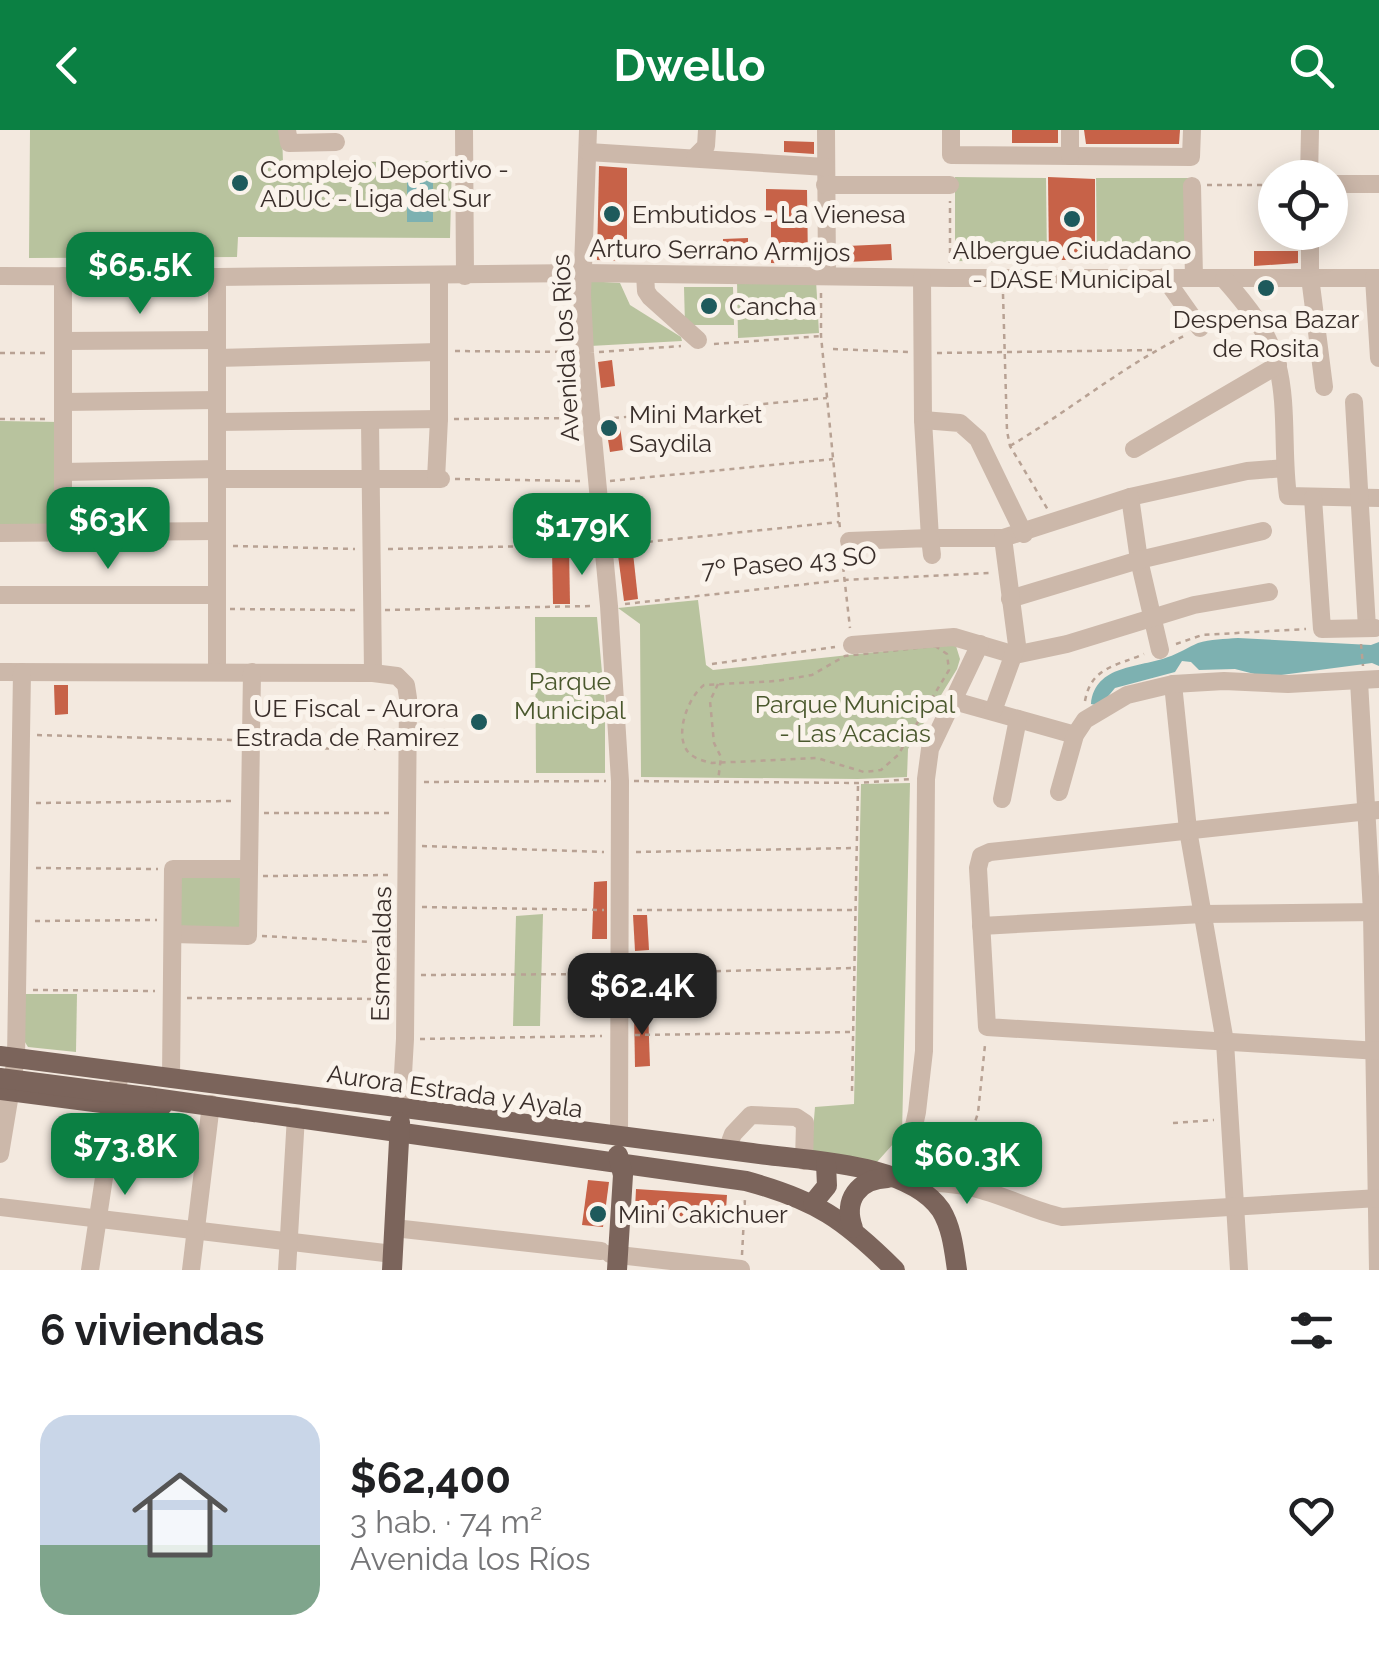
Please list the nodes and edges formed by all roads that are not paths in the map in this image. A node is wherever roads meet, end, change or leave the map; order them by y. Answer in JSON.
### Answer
{"nodes":[{"id":1,"x":287,"y":130,"type":"edge"},
{"id":2,"x":464,"y":130,"type":"edge"},
{"id":3,"x":588,"y":130,"type":"edge"},
{"id":4,"x":707,"y":130,"type":"edge"},
{"id":5,"x":826,"y":130,"type":"edge"},
{"id":6,"x":951,"y":130,"type":"edge"},
{"id":7,"x":1070,"y":130,"type":"edge"},
{"id":8,"x":1192,"y":130,"type":"edge"},
{"id":9,"x":1310,"y":130,"type":"edge"},
{"id":10,"x":336,"y":142,"type":"dead end"},
{"id":11,"x":588,"y":152,"type":"junction"},
{"id":12,"x":1070,"y":156,"type":"junction"},
{"id":13,"x":695,"y":157,"type":"junction"},
{"id":14,"x":1309,"y":160,"type":"edge"},
{"id":15,"x":826,"y":176,"type":"junction"},
{"id":16,"x":950,"y":184,"type":"road end"},
{"id":17,"x":1348,"y":184,"type":"edge"},
{"id":18,"x":1379,"y":184,"type":"edge"},
{"id":19,"x":1192,"y":186,"type":"road end"},
{"id":20,"x":1310,"y":250,"type":"edge"},
{"id":21,"x":583,"y":273,"type":"junction"},
{"id":22,"x":645,"y":274,"type":"junction"},
{"id":23,"x":0,"y":276,"type":"edge"},
{"id":24,"x":63,"y":276,"type":"junction"},
{"id":25,"x":439,"y":276,"type":"junction"},
{"id":26,"x":465,"y":276,"type":"junction"},
{"id":27,"x":824,"y":276,"type":"junction"},
{"id":28,"x":1164,"y":277,"type":"junction"},
{"id":29,"x":1194,"y":277,"type":"junction"},
{"id":30,"x":217,"y":278,"type":"junction"},
{"id":31,"x":922,"y":278,"type":"junction"},
{"id":32,"x":1310,"y":278,"type":"junction"},
{"id":33,"x":1377,"y":278,"type":"edge"},
{"id":34,"x":1224,"y":279,"type":"junction"},
{"id":35,"x":1200,"y":328,"type":"road end"},
{"id":36,"x":698,"y":340,"type":"dead end"},
{"id":37,"x":63,"y":347,"type":"junction"},
{"id":38,"x":217,"y":349,"type":"junction"},
{"id":39,"x":438,"y":352,"type":"junction"},
{"id":40,"x":1379,"y":358,"type":"edge"},
{"id":41,"x":1278,"y":365,"type":"junction"},
{"id":42,"x":1324,"y":387,"type":"dead end"},
{"id":43,"x":217,"y":400,"type":"junction"},
{"id":44,"x":1354,"y":402,"type":"dead end"},
{"id":45,"x":63,"y":411,"type":"junction"},
{"id":46,"x":439,"y":419,"type":"junction"},
{"id":47,"x":923,"y":420,"type":"junction"},
{"id":48,"x":370,"y":421,"type":"junction"},
{"id":49,"x":217,"y":422,"type":"junction"},
{"id":50,"x":1134,"y":449,"type":"dead end"},
{"id":51,"x":1286,"y":468,"type":"junction"},
{"id":52,"x":63,"y":472,"type":"junction"},
{"id":53,"x":217,"y":474,"type":"junction"},
{"id":54,"x":371,"y":479,"type":"junction"},
{"id":55,"x":1130,"y":496,"type":"junction"},
{"id":56,"x":1313,"y":498,"type":"junction"},
{"id":57,"x":1379,"y":498,"type":"edge"},
{"id":58,"x":1358,"y":499,"type":"junction"},
{"id":59,"x":63,"y":532,"type":"junction"},
{"id":60,"x":1263,"y":532,"type":"dead end"},
{"id":61,"x":0,"y":533,"type":"edge"},
{"id":62,"x":1024,"y":534,"type":"junction"},
{"id":63,"x":217,"y":538,"type":"junction"},
{"id":64,"x":1003,"y":538,"type":"junction"},
{"id":65,"x":848,"y":541,"type":"dead end"},
{"id":66,"x":931,"y":547,"type":"junction"},
{"id":67,"x":1140,"y":560,"type":"junction"},
{"id":68,"x":1269,"y":592,"type":"dead end"},
{"id":69,"x":0,"y":596,"type":"edge"},
{"id":70,"x":1010,"y":599,"type":"junction"},
{"id":71,"x":217,"y":602,"type":"junction"},
{"id":72,"x":1152,"y":616,"type":"junction"},
{"id":73,"x":1369,"y":631,"type":"edge"},
{"id":74,"x":980,"y":644,"type":"junction"},
{"id":75,"x":852,"y":645,"type":"road end"},
{"id":76,"x":1160,"y":650,"type":"road end"},
{"id":77,"x":1015,"y":655,"type":"junction"},
{"id":78,"x":217,"y":671,"type":"junction"},
{"id":79,"x":0,"y":672,"type":"edge"},
{"id":80,"x":22,"y":672,"type":"junction"},
{"id":81,"x":252,"y":672,"type":"junction"},
{"id":82,"x":373,"y":672,"type":"junction"},
{"id":83,"x":1367,"y":677,"type":"edge"},
{"id":84,"x":1172,"y":684,"type":"junction"},
{"id":85,"x":954,"y":700,"type":"junction"},
{"id":86,"x":993,"y":711,"type":"junction"},
{"id":87,"x":1018,"y":719,"type":"junction"},
{"id":88,"x":1080,"y":728,"type":"junction"},
{"id":89,"x":1058,"y":792,"type":"dead end"},
{"id":90,"x":1002,"y":799,"type":"dead end"},
{"id":91,"x":1374,"y":811,"type":"edge"},
{"id":92,"x":1188,"y":830,"type":"junction"},
{"id":93,"x":249,"y":873,"type":"junction"},
{"id":94,"x":9,"y":889,"type":"edge"},
{"id":95,"x":1375,"y":912,"type":"edge"},
{"id":96,"x":1203,"y":914,"type":"junction"},
{"id":97,"x":981,"y":926,"type":"junction"},
{"id":98,"x":173,"y":927,"type":"junction"},
{"id":99,"x":1224,"y":1042,"type":"junction"},
{"id":100,"x":1377,"y":1051,"type":"edge"},
{"id":101,"x":5,"y":1059,"type":"edge"},
{"id":102,"x":43,"y":1062,"type":"junction"},
{"id":103,"x":120,"y":1072,"type":"junction"},
{"id":104,"x":171,"y":1078,"type":"junction"},
{"id":105,"x":3,"y":1085,"type":"edge"},
{"id":106,"x":39,"y":1094,"type":"junction"},
{"id":107,"x":187,"y":1102,"type":"junction"},
{"id":108,"x":115,"y":1104,"type":"junction"},
{"id":109,"x":211,"y":1104,"type":"junction"},
{"id":110,"x":400,"y":1109,"type":"junction"},
{"id":111,"x":296,"y":1116,"type":"junction"},
{"id":112,"x":400,"y":1131,"type":"junction"},
{"id":113,"x":619,"y":1138,"type":"junction"},
{"id":114,"x":727,"y":1150,"type":"junction"},
{"id":115,"x":0,"y":1154,"type":"edge"},
{"id":116,"x":804,"y":1160,"type":"junction"},
{"id":117,"x":618,"y":1162,"type":"junction"},
{"id":118,"x":826,"y":1164,"type":"junction"},
{"id":119,"x":903,"y":1180,"type":"junction"},
{"id":120,"x":1377,"y":1198,"type":"edge"},
{"id":121,"x":813,"y":1203,"type":"junction"},
{"id":122,"x":1238,"y":1206,"type":"junction"},
{"id":123,"x":0,"y":1207,"type":"edge"},
{"id":124,"x":98,"y":1218,"type":"junction"},
{"id":125,"x":394,"y":1228,"type":"junction"},
{"id":126,"x":853,"y":1228,"type":"junction"},
{"id":127,"x":196,"y":1230,"type":"junction"},
{"id":128,"x":289,"y":1240,"type":"junction"},
{"id":129,"x":611,"y":1260,"type":"edge"},
{"id":130,"x":392,"y":1262,"type":"edge"},
{"id":131,"x":90,"y":1270,"type":"edge"},
{"id":132,"x":191,"y":1270,"type":"edge"},
{"id":133,"x":286,"y":1270,"type":"edge"},
{"id":134,"x":741,"y":1270,"type":"edge"},
{"id":135,"x":895,"y":1270,"type":"edge"},
{"id":136,"x":957,"y":1270,"type":"edge"},
{"id":137,"x":1239,"y":1270,"type":"edge"},
{"id":138,"x":1378,"y":1270,"type":"edge"}],
"edges":[{"from":1,"to":10,"type":"street"},
{"from":2,"to":26,"type":"street"},
{"from":3,"to":11,"type":"street","name":"Avenida los Ríos"},
{"from":4,"to":13,"type":"street"},
{"from":5,"to":15,"type":"street"},
{"from":6,"to":12,"type":"street"},
{"from":7,"to":12,"type":"street"},
{"from":8,"to":12,"type":"street"},
{"from":9,"to":14,"type":"street"},
{"from":11,"to":13,"type":"street"},
{"from":11,"to":21,"type":"street","name":"Avenida los Ríos"},
{"from":13,"to":15,"type":"street"},
{"from":15,"to":16,"type":"street"},
{"from":15,"to":27,"type":"street"},
{"from":17,"to":18,"type":"street"},
{"from":19,"to":29,"type":"street"},
{"from":20,"to":32,"type":"street"},
{"from":21,"to":22,"type":"street","name":"Arturo Serrano Armijos"},
{"from":21,"to":26,"type":"street","name":"Arturo Serrano Armijos"},
{"from":21,"to":113,"type":"street","name":"Avenida los Ríos"},
{"from":22,"to":27,"type":"street","name":"Arturo Serrano Armijos"},
{"from":22,"to":36,"type":"street"},
{"from":23,"to":24,"type":"street","name":"Arturo Serrano Armijos"},
{"from":24,"to":30,"type":"street","name":"Arturo Serrano Armijos"},
{"from":24,"to":37,"type":"street"},
{"from":25,"to":26,"type":"street","name":"Arturo Serrano Armijos"},
{"from":25,"to":30,"type":"street","name":"Arturo Serrano Armijos"},
{"from":25,"to":39,"type":"street"},
{"from":27,"to":31,"type":"street","name":"Arturo Serrano Armijos"},
{"from":28,"to":29,"type":"street","name":"Arturo Serrano Armijos"},
{"from":28,"to":31,"type":"street","name":"Arturo Serrano Armijos"},
{"from":28,"to":35,"type":"street"},
{"from":29,"to":34,"type":"street","name":"Arturo Serrano Armijos"},
{"from":30,"to":38,"type":"street"},
{"from":31,"to":47,"type":"street"},
{"from":32,"to":33,"type":"street","name":"Arturo Serrano Armijos"},
{"from":32,"to":34,"type":"street","name":"Arturo Serrano Armijos"},
{"from":32,"to":42,"type":"street"},
{"from":33,"to":40,"type":"street"},
{"from":34,"to":41,"type":"street"},
{"from":37,"to":38,"type":"street"},
{"from":37,"to":45,"type":"street"},
{"from":38,"to":39,"type":"street"},
{"from":38,"to":43,"type":"street"},
{"from":39,"to":46,"type":"street"},
{"from":41,"to":50,"type":"street"},
{"from":41,"to":51,"type":"street"},
{"from":43,"to":45,"type":"street"},
{"from":43,"to":49,"type":"street"},
{"from":44,"to":58,"type":"street"},
{"from":45,"to":52,"type":"street"},
{"from":46,"to":48,"type":"street"},
{"from":46,"to":54,"type":"street"},
{"from":47,"to":62,"type":"street"},
{"from":47,"to":66,"type":"street"},
{"from":48,"to":49,"type":"street"},
{"from":48,"to":54,"type":"street"},
{"from":49,"to":53,"type":"street"},
{"from":51,"to":55,"type":"street"},
{"from":51,"to":56,"type":"street"},
{"from":52,"to":53,"type":"street"},
{"from":52,"to":59,"type":"street"},
{"from":53,"to":54,"type":"street"},
{"from":53,"to":63,"type":"street"},
{"from":54,"to":82,"type":"street"},
{"from":55,"to":62,"type":"street"},
{"from":55,"to":67,"type":"street"},
{"from":56,"to":58,"type":"street"},
{"from":56,"to":73,"type":"street"},
{"from":57,"to":58,"type":"street"},
{"from":58,"to":73,"type":"street"},
{"from":59,"to":61,"type":"street"},
{"from":59,"to":63,"type":"street"},
{"from":60,"to":67,"type":"street"},
{"from":62,"to":64,"type":"street"},
{"from":63,"to":71,"type":"street"},
{"from":64,"to":66,"type":"street"},
{"from":64,"to":70,"type":"street"},
{"from":65,"to":66,"type":"street"},
{"from":67,"to":70,"type":"street"},
{"from":67,"to":72,"type":"street"},
{"from":68,"to":72,"type":"street"},
{"from":69,"to":71,"type":"street"},
{"from":70,"to":77,"type":"street"},
{"from":71,"to":78,"type":"street"},
{"from":72,"to":76,"type":"street"},
{"from":72,"to":77,"type":"street"},
{"from":74,"to":75,"type":"street"},
{"from":74,"to":77,"type":"street"},
{"from":74,"to":85,"type":"street"},
{"from":77,"to":86,"type":"street"},
{"from":78,"to":80,"type":"street"},
{"from":78,"to":81,"type":"street"},
{"from":79,"to":80,"type":"street"},
{"from":80,"to":94,"type":"street"},
{"from":81,"to":82,"type":"street"},
{"from":81,"to":93,"type":"street"},
{"from":82,"to":110,"type":"street","name":"Esmeraldas"},
{"from":83,"to":84,"type":"street"},
{"from":83,"to":91,"type":"street"},
{"from":84,"to":88,"type":"street"},
{"from":84,"to":92,"type":"street"},
{"from":85,"to":86,"type":"street"},
{"from":85,"to":119,"type":"street"},
{"from":86,"to":87,"type":"street"},
{"from":87,"to":88,"type":"street"},
{"from":87,"to":90,"type":"street"},
{"from":88,"to":89,"type":"street"},
{"from":91,"to":92,"type":"street"},
{"from":91,"to":95,"type":"street"},
{"from":92,"to":96,"type":"street"},
{"from":92,"to":97,"type":"street"},
{"from":93,"to":98,"type":"street"},
{"from":93,"to":98,"type":"street"},
{"from":94,"to":101,"type":"street"},
{"from":95,"to":96,"type":"street"},
{"from":95,"to":100,"type":"street"},
{"from":96,"to":97,"type":"street"},
{"from":96,"to":99,"type":"street"},
{"from":97,"to":99,"type":"street"},
{"from":98,"to":104,"type":"street"},
{"from":99,"to":100,"type":"street"},
{"from":99,"to":122,"type":"street"},
{"from":100,"to":120,"type":"street"},
{"from":101,"to":102,"type":"main road","name":"Aurora Estrada y Ayala"},
{"from":101,"to":105,"type":"main road"},
{"from":102,"to":103,"type":"main road","name":"Aurora Estrada y Ayala"},
{"from":102,"to":106,"type":"main road"},
{"from":103,"to":104,"type":"main road","name":"Aurora Estrada y Ayala"},
{"from":103,"to":108,"type":"street"},
{"from":104,"to":110,"type":"main road","name":"Aurora Estrada y Ayala"},
{"from":105,"to":106,"type":"main road"},
{"from":105,"to":107,"type":"main road","name":"Aurora Estrada y Ayala","bridge":true},
{"from":105,"to":115,"type":"street"},
{"from":106,"to":108,"type":"main road"},
{"from":107,"to":108,"type":"main road"},
{"from":107,"to":109,"type":"main road","name":"Aurora Estrada y Ayala"},
{"from":108,"to":124,"type":"street"},
{"from":109,"to":111,"type":"main road","name":"Aurora Estrada y Ayala"},
{"from":109,"to":127,"type":"street"},
{"from":110,"to":112,"type":"main road","name":"Esmeraldas"},
{"from":110,"to":113,"type":"main road","name":"Aurora Estrada y Ayala"},
{"from":111,"to":112,"type":"main road","name":"Aurora Estrada y Ayala"},
{"from":111,"to":128,"type":"street"},
{"from":112,"to":117,"type":"main road","name":"Aurora Estrada y Ayala"},
{"from":112,"to":125,"type":"main road","name":"Esmeraldas"},
{"from":113,"to":114,"type":"main road","name":"Aurora Estrada y Ayala"},
{"from":113,"to":117,"type":"main road","name":"Avenida los Ríos"},
{"from":114,"to":116,"type":"main road","name":"Aurora Estrada y Ayala"},
{"from":114,"to":116,"type":"street"},
{"from":116,"to":118,"type":"main road","name":"Aurora Estrada y Ayala"},
{"from":117,"to":121,"type":"main road","name":"Aurora Estrada y Ayala"},
{"from":117,"to":129,"type":"main road","name":"Avenida los Ríos"},
{"from":118,"to":119,"type":"main road","name":"Aurora Estrada y Ayala"},
{"from":118,"to":121,"type":"main road"},
{"from":119,"to":122,"type":"street"},
{"from":119,"to":126,"type":"main road"},
{"from":119,"to":136,"type":"main road"},
{"from":120,"to":122,"type":"street"},
{"from":120,"to":138,"type":"street"},
{"from":121,"to":126,"type":"main road","name":"Aurora Estrada y Ayala"},
{"from":122,"to":137,"type":"street"},
{"from":123,"to":124,"type":"street"},
{"from":124,"to":127,"type":"street"},
{"from":124,"to":131,"type":"street"},
{"from":125,"to":129,"type":"street"},
{"from":125,"to":130,"type":"main road","name":"Esmeraldas"},
{"from":126,"to":135,"type":"main road","name":"Aurora Estrada y Ayala"},
{"from":127,"to":128,"type":"street"},
{"from":127,"to":132,"type":"street"},
{"from":128,"to":130,"type":"street"},
{"from":128,"to":133,"type":"street"},
{"from":129,"to":134,"type":"street"}]}
